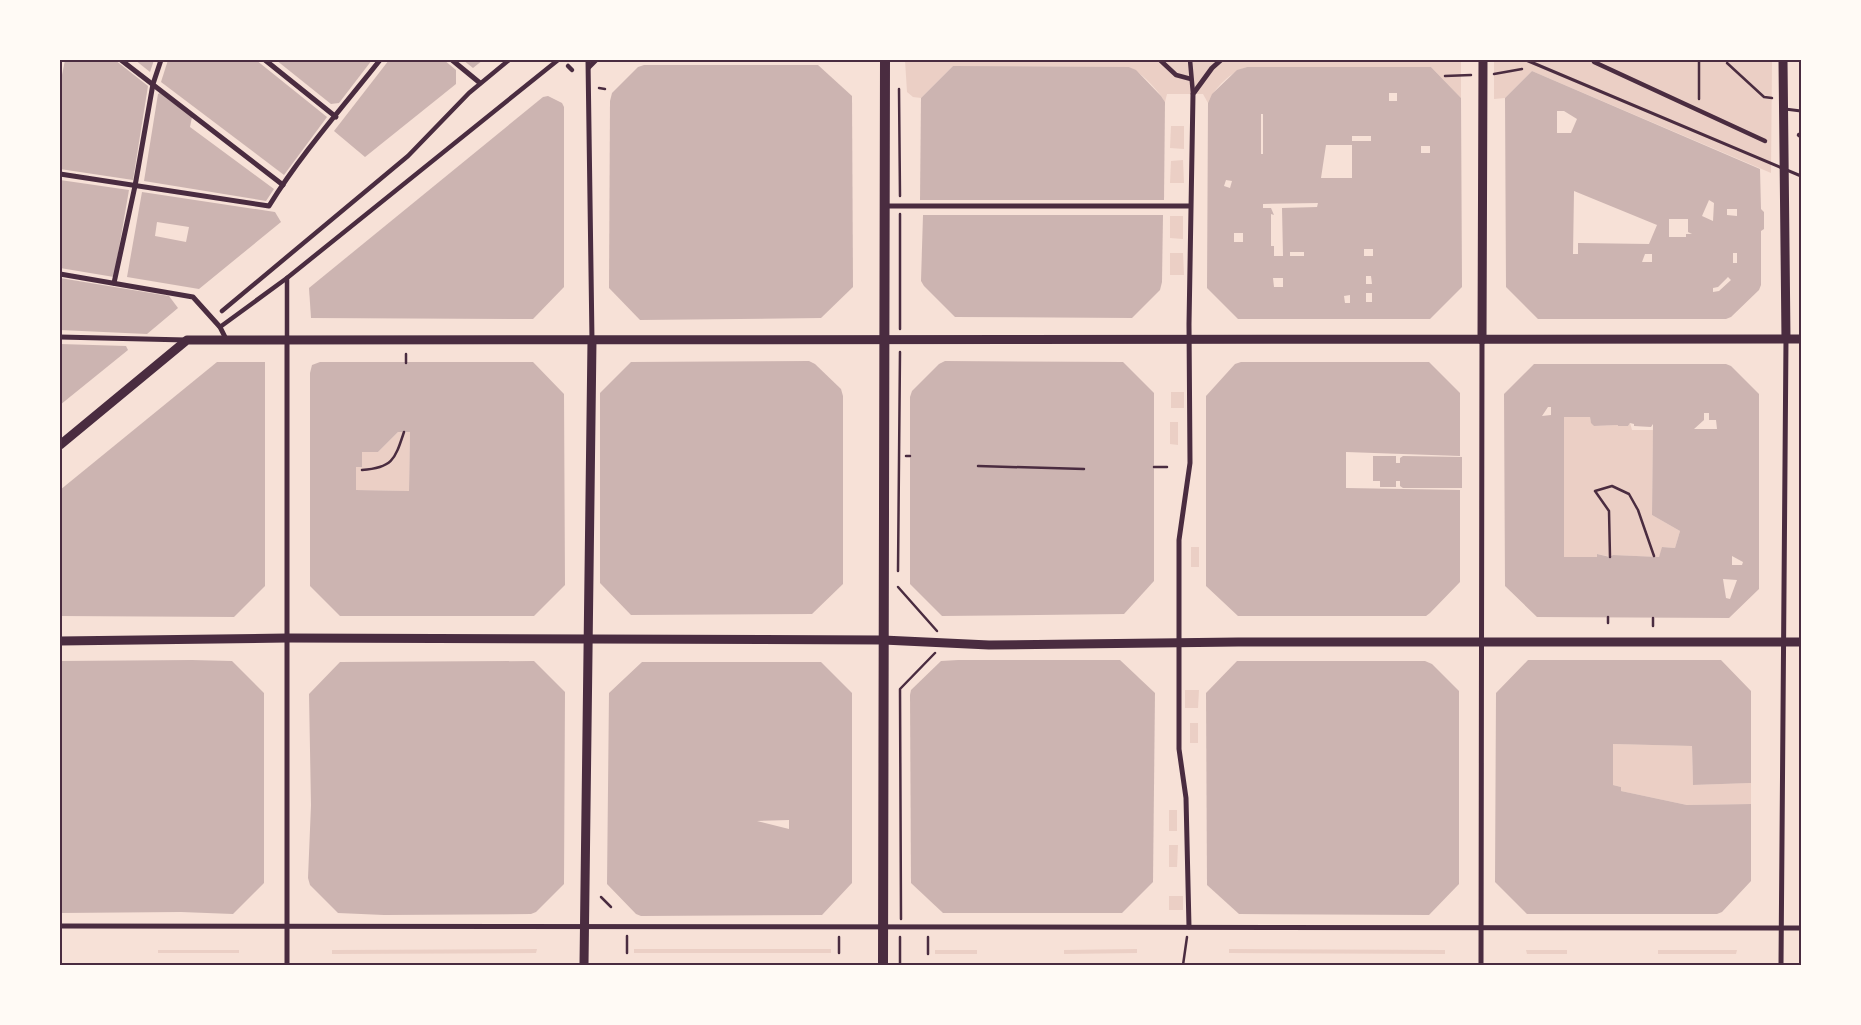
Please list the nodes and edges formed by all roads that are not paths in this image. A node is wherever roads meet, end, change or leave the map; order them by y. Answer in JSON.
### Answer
{"nodes":[{"id":1,"x":121,"y":60,"type":"edge"},
{"id":2,"x":161,"y":60,"type":"edge"},
{"id":3,"x":264,"y":60,"type":"edge"},
{"id":4,"x":380,"y":60,"type":"edge"},
{"id":5,"x":452,"y":60,"type":"edge"},
{"id":6,"x":509,"y":60,"type":"edge"},
{"id":7,"x":558,"y":60,"type":"edge"},
{"id":8,"x":588,"y":60,"type":"edge"},
{"id":9,"x":596,"y":60,"type":"edge"},
{"id":10,"x":885,"y":60,"type":"edge"},
{"id":11,"x":1160,"y":60,"type":"edge"},
{"id":12,"x":1190,"y":60,"type":"edge"},
{"id":13,"x":1221,"y":60,"type":"edge"},
{"id":14,"x":1483,"y":60,"type":"edge"},
{"id":15,"x":1526,"y":60,"type":"edge"},
{"id":16,"x":1783,"y":60,"type":"edge"},
{"id":17,"x":1594,"y":62,"type":"dead end"},
{"id":18,"x":568,"y":66,"type":"dead end"},
{"id":19,"x":589,"y":67,"type":"junction"},
{"id":20,"x":572,"y":70,"type":"dead end"},
{"id":21,"x":1191,"y":79,"type":"junction"},
{"id":22,"x":480,"y":83,"type":"junction"},
{"id":23,"x":153,"y":84,"type":"junction"},
{"id":24,"x":1193,"y":94,"type":"junction"},
{"id":25,"x":1785,"y":109,"type":"junction"},
{"id":26,"x":1801,"y":110,"type":"edge"},
{"id":27,"x":336,"y":116,"type":"junction"},
{"id":28,"x":1765,"y":141,"type":"dead end"},
{"id":29,"x":1783,"y":168,"type":"junction"},
{"id":30,"x":60,"y":174,"type":"edge"},
{"id":31,"x":1801,"y":176,"type":"edge"},
{"id":32,"x":283,"y":185,"type":"junction"},
{"id":33,"x":135,"y":186,"type":"junction"},
{"id":34,"x":885,"y":206,"type":"junction"},
{"id":35,"x":1190,"y":206,"type":"junction"},
{"id":36,"x":60,"y":274,"type":"edge"},
{"id":37,"x":287,"y":278,"type":"junction"},
{"id":38,"x":114,"y":283,"type":"junction"},
{"id":39,"x":222,"y":311,"type":"dead end"},
{"id":40,"x":220,"y":327,"type":"junction"},
{"id":41,"x":60,"y":337,"type":"edge"},
{"id":42,"x":226,"y":339,"type":"junction"},
{"id":43,"x":1801,"y":339,"type":"edge"},
{"id":44,"x":186,"y":340,"type":"junction"},
{"id":45,"x":288,"y":340,"type":"junction"},
{"id":46,"x":592,"y":340,"type":"junction"},
{"id":47,"x":884,"y":340,"type":"junction"},
{"id":48,"x":1190,"y":340,"type":"junction"},
{"id":49,"x":1482,"y":340,"type":"junction"},
{"id":50,"x":1786,"y":340,"type":"junction"},
{"id":51,"x":60,"y":445,"type":"edge"},
{"id":52,"x":287,"y":638,"type":"junction"},
{"id":53,"x":586,"y":638,"type":"junction"},
{"id":54,"x":883,"y":640,"type":"junction"},
{"id":55,"x":60,"y":641,"type":"edge"},
{"id":56,"x":1180,"y":642,"type":"junction"},
{"id":57,"x":1482,"y":642,"type":"junction"},
{"id":58,"x":1782,"y":642,"type":"junction"},
{"id":59,"x":1801,"y":642,"type":"edge"},
{"id":60,"x":60,"y":926,"type":"edge"},
{"id":61,"x":584,"y":926,"type":"junction"},
{"id":62,"x":884,"y":926,"type":"junction"},
{"id":63,"x":286,"y":927,"type":"junction"},
{"id":64,"x":1188,"y":927,"type":"junction"},
{"id":65,"x":1481,"y":927,"type":"junction"},
{"id":66,"x":1782,"y":927,"type":"junction"},
{"id":67,"x":1801,"y":928,"type":"edge"},
{"id":68,"x":287,"y":965,"type":"edge"},
{"id":69,"x":584,"y":965,"type":"edge"},
{"id":70,"x":884,"y":965,"type":"edge"},
{"id":71,"x":1481,"y":965,"type":"edge"},
{"id":72,"x":1781,"y":965,"type":"edge"}],
"edges":[{"from":1,"to":23,"type":"street"},
{"from":2,"to":23,"type":"street"},
{"from":3,"to":27,"type":"street"},
{"from":4,"to":27,"type":"street"},
{"from":5,"to":22,"type":"street"},
{"from":6,"to":22,"type":"street"},
{"from":7,"to":37,"type":"street"},
{"from":8,"to":19,"type":"street"},
{"from":9,"to":19,"type":"street"},
{"from":10,"to":34,"type":"main road"},
{"from":11,"to":21,"type":"street"},
{"from":12,"to":21,"type":"street"},
{"from":13,"to":24,"type":"street"},
{"from":14,"to":49,"type":"street"},
{"from":15,"to":29,"type":"lane"},
{"from":16,"to":25,"type":"street"},
{"from":17,"to":28,"type":"street"},
{"from":18,"to":20,"type":"street"},
{"from":19,"to":46,"type":"street"},
{"from":21,"to":24,"type":"street"},
{"from":22,"to":39,"type":"street"},
{"from":23,"to":32,"type":"street"},
{"from":23,"to":33,"type":"street"},
{"from":24,"to":35,"type":"street"},
{"from":25,"to":26,"type":"lane"},
{"from":25,"to":29,"type":"street"},
{"from":27,"to":32,"type":"street"},
{"from":29,"to":31,"type":"lane"},
{"from":29,"to":50,"type":"street"},
{"from":30,"to":33,"type":"street"},
{"from":32,"to":33,"type":"street"},
{"from":33,"to":38,"type":"street"},
{"from":34,"to":35,"type":"street"},
{"from":34,"to":47,"type":"main road"},
{"from":35,"to":48,"type":"street"},
{"from":36,"to":38,"type":"street"},
{"from":37,"to":40,"type":"street"},
{"from":37,"to":45,"type":"street"},
{"from":38,"to":40,"type":"street"},
{"from":40,"to":42,"type":"street"},
{"from":41,"to":44,"type":"street"},
{"from":42,"to":44,"type":"street"},
{"from":42,"to":45,"type":"street"},
{"from":43,"to":50,"type":"street"},
{"from":44,"to":51,"type":"street"},
{"from":45,"to":46,"type":"street"},
{"from":45,"to":52,"type":"street"},
{"from":46,"to":47,"type":"street"},
{"from":46,"to":53,"type":"street"},
{"from":47,"to":48,"type":"street"},
{"from":47,"to":54,"type":"main road"},
{"from":48,"to":49,"type":"street"},
{"from":48,"to":56,"type":"street"},
{"from":49,"to":50,"type":"street"},
{"from":49,"to":57,"type":"street"},
{"from":50,"to":58,"type":"street"},
{"from":52,"to":53,"type":"street"},
{"from":52,"to":55,"type":"street"},
{"from":52,"to":63,"type":"street"},
{"from":53,"to":54,"type":"street"},
{"from":53,"to":61,"type":"street"},
{"from":54,"to":56,"type":"street"},
{"from":54,"to":62,"type":"main road"},
{"from":56,"to":57,"type":"street"},
{"from":56,"to":64,"type":"street"},
{"from":57,"to":58,"type":"street"},
{"from":57,"to":65,"type":"street"},
{"from":58,"to":59,"type":"street"},
{"from":58,"to":66,"type":"street"},
{"from":60,"to":63,"type":"street"},
{"from":61,"to":62,"type":"street"},
{"from":61,"to":63,"type":"street"},
{"from":61,"to":69,"type":"street"},
{"from":62,"to":64,"type":"street"},
{"from":62,"to":70,"type":"main road"},
{"from":63,"to":68,"type":"street"},
{"from":64,"to":65,"type":"street"},
{"from":65,"to":66,"type":"street"},
{"from":65,"to":71,"type":"street"},
{"from":66,"to":67,"type":"street"},
{"from":66,"to":72,"type":"street"}]}
